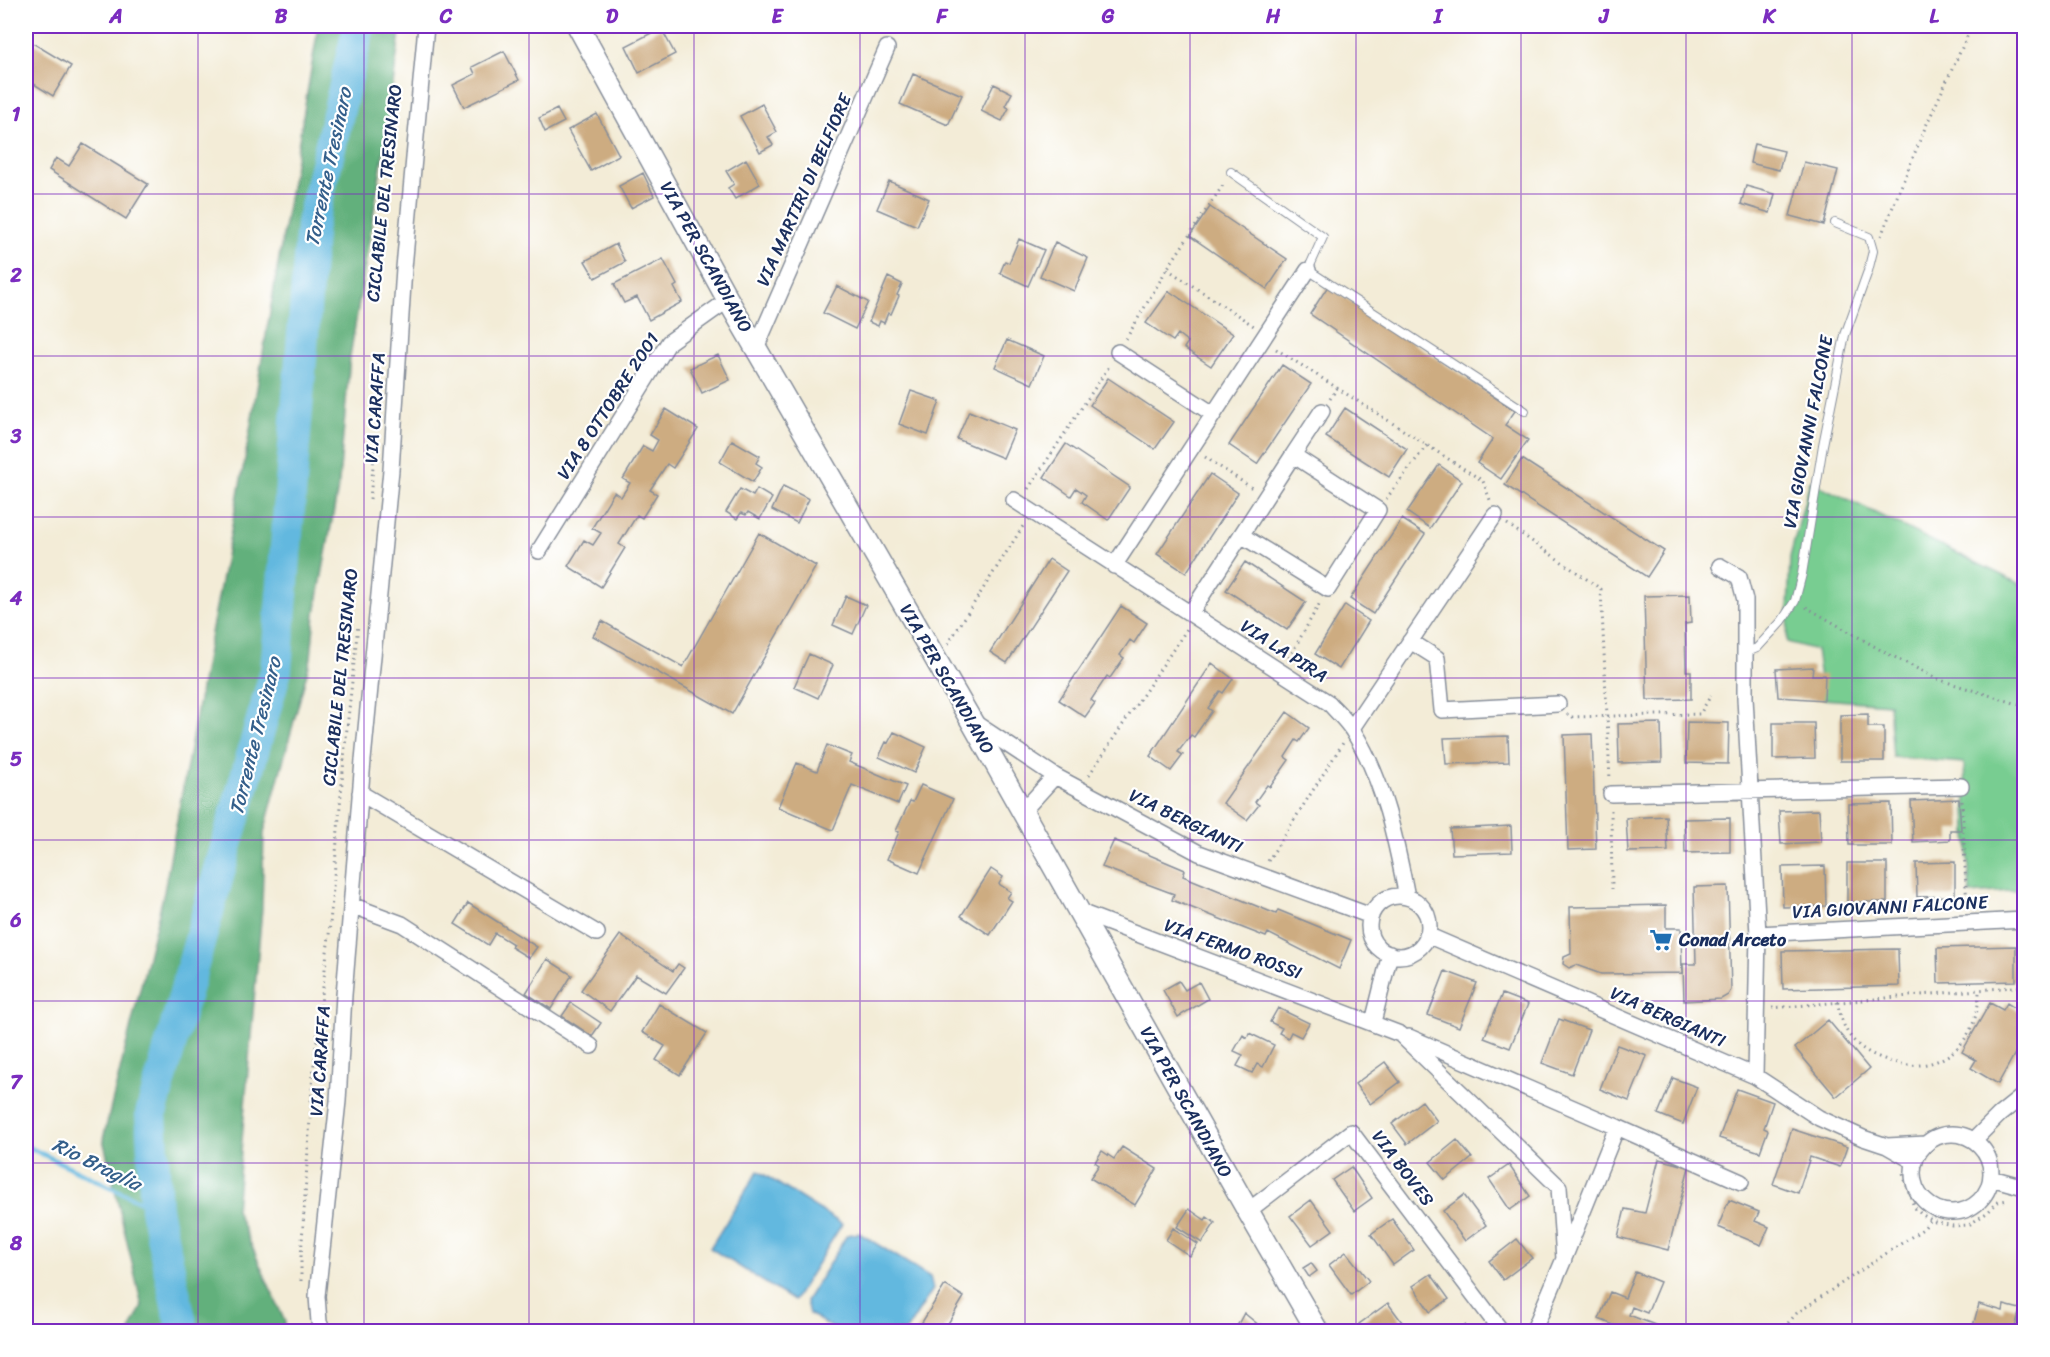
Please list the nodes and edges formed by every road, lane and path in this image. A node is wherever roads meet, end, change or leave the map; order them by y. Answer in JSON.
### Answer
{"nodes":[{"id":1,"x":426,"y":26,"type":"edge"},
{"id":2,"x":578,"y":26,"type":"edge"},
{"id":3,"x":1972,"y":26,"type":"edge"},
{"id":4,"x":887,"y":48,"type":"dead end"},
{"id":5,"x":1231,"y":172,"type":"dead end"},
{"id":6,"x":1835,"y":223,"type":"dead end"},
{"id":7,"x":1869,"y":267,"type":"junction"},
{"id":8,"x":1167,"y":270,"type":"dead end"},
{"id":9,"x":1308,"y":270,"type":"junction"},
{"id":10,"x":728,"y":300,"type":"junction"},
{"id":11,"x":1264,"y":337,"type":"junction"},
{"id":12,"x":756,"y":348,"type":"junction"},
{"id":13,"x":1118,"y":352,"type":"dead end"},
{"id":14,"x":1322,"y":411,"type":"dead end"},
{"id":15,"x":1525,"y":411,"type":"dead end"},
{"id":16,"x":1213,"y":414,"type":"junction"},
{"id":17,"x":376,"y":437,"type":"dead end"},
{"id":18,"x":1426,"y":445,"type":"junction"},
{"id":19,"x":1191,"y":448,"type":"junction"},
{"id":20,"x":1293,"y":455,"type":"junction"},
{"id":21,"x":1266,"y":497,"type":"junction"},
{"id":22,"x":1014,"y":500,"type":"dead end"},
{"id":23,"x":370,"y":507,"type":"dead end"},
{"id":24,"x":1378,"y":510,"type":"junction"},
{"id":25,"x":1032,"y":512,"type":"junction"},
{"id":26,"x":1495,"y":515,"type":"junction"},
{"id":27,"x":1241,"y":535,"type":"junction"},
{"id":28,"x":539,"y":551,"type":"dead end"},
{"id":29,"x":1114,"y":566,"type":"junction"},
{"id":30,"x":1720,"y":566,"type":"dead end"},
{"id":31,"x":1328,"y":589,"type":"junction"},
{"id":32,"x":1795,"y":601,"type":"junction"},
{"id":33,"x":1192,"y":616,"type":"junction"},
{"id":34,"x":358,"y":623,"type":"dead end"},
{"id":35,"x":1410,"y":641,"type":"junction"},
{"id":36,"x":1745,"y":653,"type":"junction"},
{"id":37,"x":937,"y":661,"type":"junction"},
{"id":38,"x":1281,"y":672,"type":"junction"},
{"id":39,"x":1711,"y":695,"type":"dead end"},
{"id":40,"x":1558,"y":704,"type":"joint"},
{"id":41,"x":2025,"y":706,"type":"edge"},
{"id":42,"x":1606,"y":716,"type":"junction"},
{"id":43,"x":972,"y":722,"type":"junction"},
{"id":44,"x":1352,"y":729,"type":"junction"},
{"id":45,"x":1055,"y":776,"type":"junction"},
{"id":46,"x":1961,"y":786,"type":"joint"},
{"id":47,"x":1080,"y":789,"type":"junction"},
{"id":48,"x":1749,"y":790,"type":"junction"},
{"id":49,"x":360,"y":793,"type":"junction"},
{"id":50,"x":1611,"y":794,"type":"junction"},
{"id":51,"x":1023,"y":811,"type":"junction"},
{"id":52,"x":1259,"y":876,"type":"junction"},
{"id":53,"x":1611,"y":889,"type":"dead end"},
{"id":54,"x":1407,"y":897,"type":"junction"},
{"id":55,"x":351,"y":905,"type":"junction"},
{"id":56,"x":1080,"y":912,"type":"junction"},
{"id":57,"x":1371,"y":916,"type":"junction"},
{"id":58,"x":2025,"y":920,"type":"edge"},
{"id":59,"x":1968,"y":922,"type":"junction"},
{"id":60,"x":597,"y":933,"type":"dead end"},
{"id":61,"x":1758,"y":934,"type":"junction"},
{"id":62,"x":1427,"y":935,"type":"junction"},
{"id":63,"x":1390,"y":954,"type":"junction"},
{"id":64,"x":2025,"y":987,"type":"edge"},
{"id":65,"x":1979,"y":990,"type":"junction"},
{"id":66,"x":1837,"y":1002,"type":"junction"},
{"id":67,"x":1756,"y":1011,"type":"junction"},
{"id":68,"x":1373,"y":1022,"type":"junction"},
{"id":69,"x":1400,"y":1034,"type":"junction"},
{"id":70,"x":591,"y":1046,"type":"dead end"},
{"id":71,"x":1755,"y":1076,"type":"junction"},
{"id":72,"x":2025,"y":1095,"type":"edge"},
{"id":73,"x":1617,"y":1127,"type":"junction"},
{"id":74,"x":1974,"y":1140,"type":"junction"},
{"id":75,"x":1926,"y":1144,"type":"junction"},
{"id":76,"x":1887,"y":1146,"type":"junction"},
{"id":77,"x":1915,"y":1162,"type":"junction"},
{"id":78,"x":1898,"y":1166,"type":"dead end"},
{"id":79,"x":1991,"y":1178,"type":"junction"},
{"id":80,"x":1741,"y":1182,"type":"dead end"},
{"id":81,"x":2019,"y":1186,"type":"edge"},
{"id":82,"x":1248,"y":1211,"type":"junction"},
{"id":83,"x":1935,"y":1215,"type":"junction"},
{"id":84,"x":1564,"y":1259,"type":"junction"},
{"id":85,"x":301,"y":1289,"type":"dead end"},
{"id":86,"x":302,"y":1321,"type":"dead end"},
{"id":87,"x":302,"y":1332,"type":"edge"},
{"id":88,"x":323,"y":1332,"type":"edge"},
{"id":89,"x":1318,"y":1332,"type":"edge"},
{"id":90,"x":1502,"y":1332,"type":"edge"},
{"id":91,"x":1533,"y":1332,"type":"edge"},
{"id":92,"x":1780,"y":1332,"type":"edge"}],
"edges":[{"from":1,"to":49,"type":"street","name":"VIA CARAFFA"},
{"from":2,"to":10,"type":"street","name":"VIA PER SCANDIANO"},
{"from":3,"to":7,"type":"path"},
{"from":4,"to":12,"type":"street","name":"VIA MARTIRI DI BELFIORE"},
{"from":5,"to":9,"type":"lane"},
{"from":6,"to":7,"type":"lane","name":"VIA GIOVANNI FALCONE"},
{"from":7,"to":32,"type":"lane","name":"VIA GIOVANNI FALCONE"},
{"from":8,"to":11,"type":"path"},
{"from":9,"to":11,"type":"street"},
{"from":9,"to":15,"type":"lane"},
{"from":10,"to":12,"type":"street","name":"VIA PER SCANDIANO"},
{"from":10,"to":28,"type":"street","name":"VIA 8 OTTOBRE 2001"},
{"from":11,"to":16,"type":"street"},
{"from":11,"to":18,"type":"path"},
{"from":12,"to":37,"type":"street","name":"VIA PER SCANDIANO"},
{"from":13,"to":16,"type":"street"},
{"from":14,"to":20,"type":"street"},
{"from":16,"to":19,"type":"street"},
{"from":17,"to":23,"type":"path"},
{"from":18,"to":24,"type":"path"},
{"from":18,"to":26,"type":"path"},
{"from":19,"to":21,"type":"path"},
{"from":19,"to":29,"type":"street"},
{"from":20,"to":21,"type":"street"},
{"from":20,"to":24,"type":"street"},
{"from":21,"to":27,"type":"street"},
{"from":22,"to":25,"type":"street","name":"VIA LA PIRA"},
{"from":24,"to":31,"type":"street"},
{"from":25,"to":29,"type":"street","name":"VIA LA PIRA"},
{"from":25,"to":37,"type":"path"},
{"from":26,"to":35,"type":"street"},
{"from":26,"to":42,"type":"path"},
{"from":27,"to":31,"type":"street"},
{"from":27,"to":33,"type":"street"},
{"from":29,"to":33,"type":"street","name":"VIA LA PIRA"},
{"from":30,"to":36,"type":"street"},
{"from":31,"to":38,"type":"path"},
{"from":32,"to":36,"type":"lane","name":"VIA GIOVANNI FALCONE"},
{"from":32,"to":41,"type":"path"},
{"from":33,"to":38,"type":"street","name":"VIA LA PIRA"},
{"from":33,"to":47,"type":"path"},
{"from":34,"to":85,"type":"path","name":"CICLABILE DEL TRESINARO"},
{"from":35,"to":40,"type":"street"},
{"from":35,"to":44,"type":"street"},
{"from":36,"to":48,"type":"street"},
{"from":37,"to":43,"type":"street","name":"VIA PER SCANDIANO"},
{"from":38,"to":44,"type":"street","name":"VIA LA PIRA"},
{"from":39,"to":42,"type":"path"},
{"from":40,"to":42,"type":"path"},
{"from":42,"to":50,"type":"path"},
{"from":43,"to":45,"type":"street","name":"VIA BERGIANTI"},
{"from":43,"to":51,"type":"street","name":"VIA PER SCANDIANO"},
{"from":44,"to":52,"type":"path"},
{"from":44,"to":54,"type":"street","name":"VIA LA PIRA"},
{"from":45,"to":47,"type":"street","name":"VIA BERGIANTI"},
{"from":45,"to":51,"type":"street"},
{"from":46,"to":48,"type":"street"},
{"from":46,"to":59,"type":"path"},
{"from":47,"to":52,"type":"street","name":"VIA BERGIANTI"},
{"from":48,"to":50,"type":"street"},
{"from":48,"to":61,"type":"street"},
{"from":49,"to":55,"type":"street","name":"VIA CARAFFA"},
{"from":49,"to":60,"type":"street"},
{"from":50,"to":53,"type":"path"},
{"from":51,"to":56,"type":"street","name":"VIA PER SCANDIANO"},
{"from":52,"to":57,"type":"street","name":"VIA BERGIANTI"},
{"from":54,"to":57,"type":"street"},
{"from":54,"to":62,"type":"street"},
{"from":55,"to":70,"type":"street"},
{"from":55,"to":88,"type":"street","name":"VIA CARAFFA"},
{"from":56,"to":68,"type":"street","name":"VIA FERMO ROSSI"},
{"from":56,"to":82,"type":"street","name":"VIA PER SCANDIANO"},
{"from":57,"to":63,"type":"street"},
{"from":58,"to":59,"type":"street","name":"VIA GIOVANNI FALCONE"},
{"from":59,"to":61,"type":"street","name":"VIA GIOVANNI FALCONE"},
{"from":61,"to":67,"type":"street"},
{"from":62,"to":63,"type":"street"},
{"from":62,"to":71,"type":"street","name":"VIA BERGIANTI"},
{"from":63,"to":68,"type":"street"},
{"from":64,"to":65,"type":"path"},
{"from":65,"to":66,"type":"path"},
{"from":65,"to":66,"type":"path"},
{"from":66,"to":67,"type":"path"},
{"from":67,"to":71,"type":"street"},
{"from":68,"to":69,"type":"street","name":"VIA FERMO ROSSI"},
{"from":69,"to":73,"type":"street","name":"VIA FERMO ROSSI"},
{"from":69,"to":84,"type":"street","name":"VIA FERMO ROSSI"},
{"from":71,"to":76,"type":"street","name":"VIA BERGIANTI"},
{"from":72,"to":74,"type":"street"},
{"from":73,"to":80,"type":"street","name":"VIA FERMO ROSSI"},
{"from":73,"to":84,"type":"street","name":"VIA FERMO ROSSI"},
{"from":74,"to":75,"type":"street","name":"VIA BERGIANTI"},
{"from":74,"to":79,"type":"street"},
{"from":75,"to":76,"type":"street","name":"VIA BERGIANTI"},
{"from":75,"to":77,"type":"street"},
{"from":76,"to":77,"type":"street","name":"VIA BERGIANTI"},
{"from":77,"to":83,"type":"street"},
{"from":78,"to":83,"type":"path"},
{"from":79,"to":81,"type":"street"},
{"from":79,"to":83,"type":"street"},
{"from":81,"to":83,"type":"path"},
{"from":82,"to":89,"type":"street","name":"VIA PER SCANDIANO"},
{"from":82,"to":90,"type":"street","name":"VIA BOVES"},
{"from":83,"to":92,"type":"path"},
{"from":84,"to":91,"type":"street","name":"VIA FERMO ROSSI"},
{"from":86,"to":87,"type":"path"}]}
